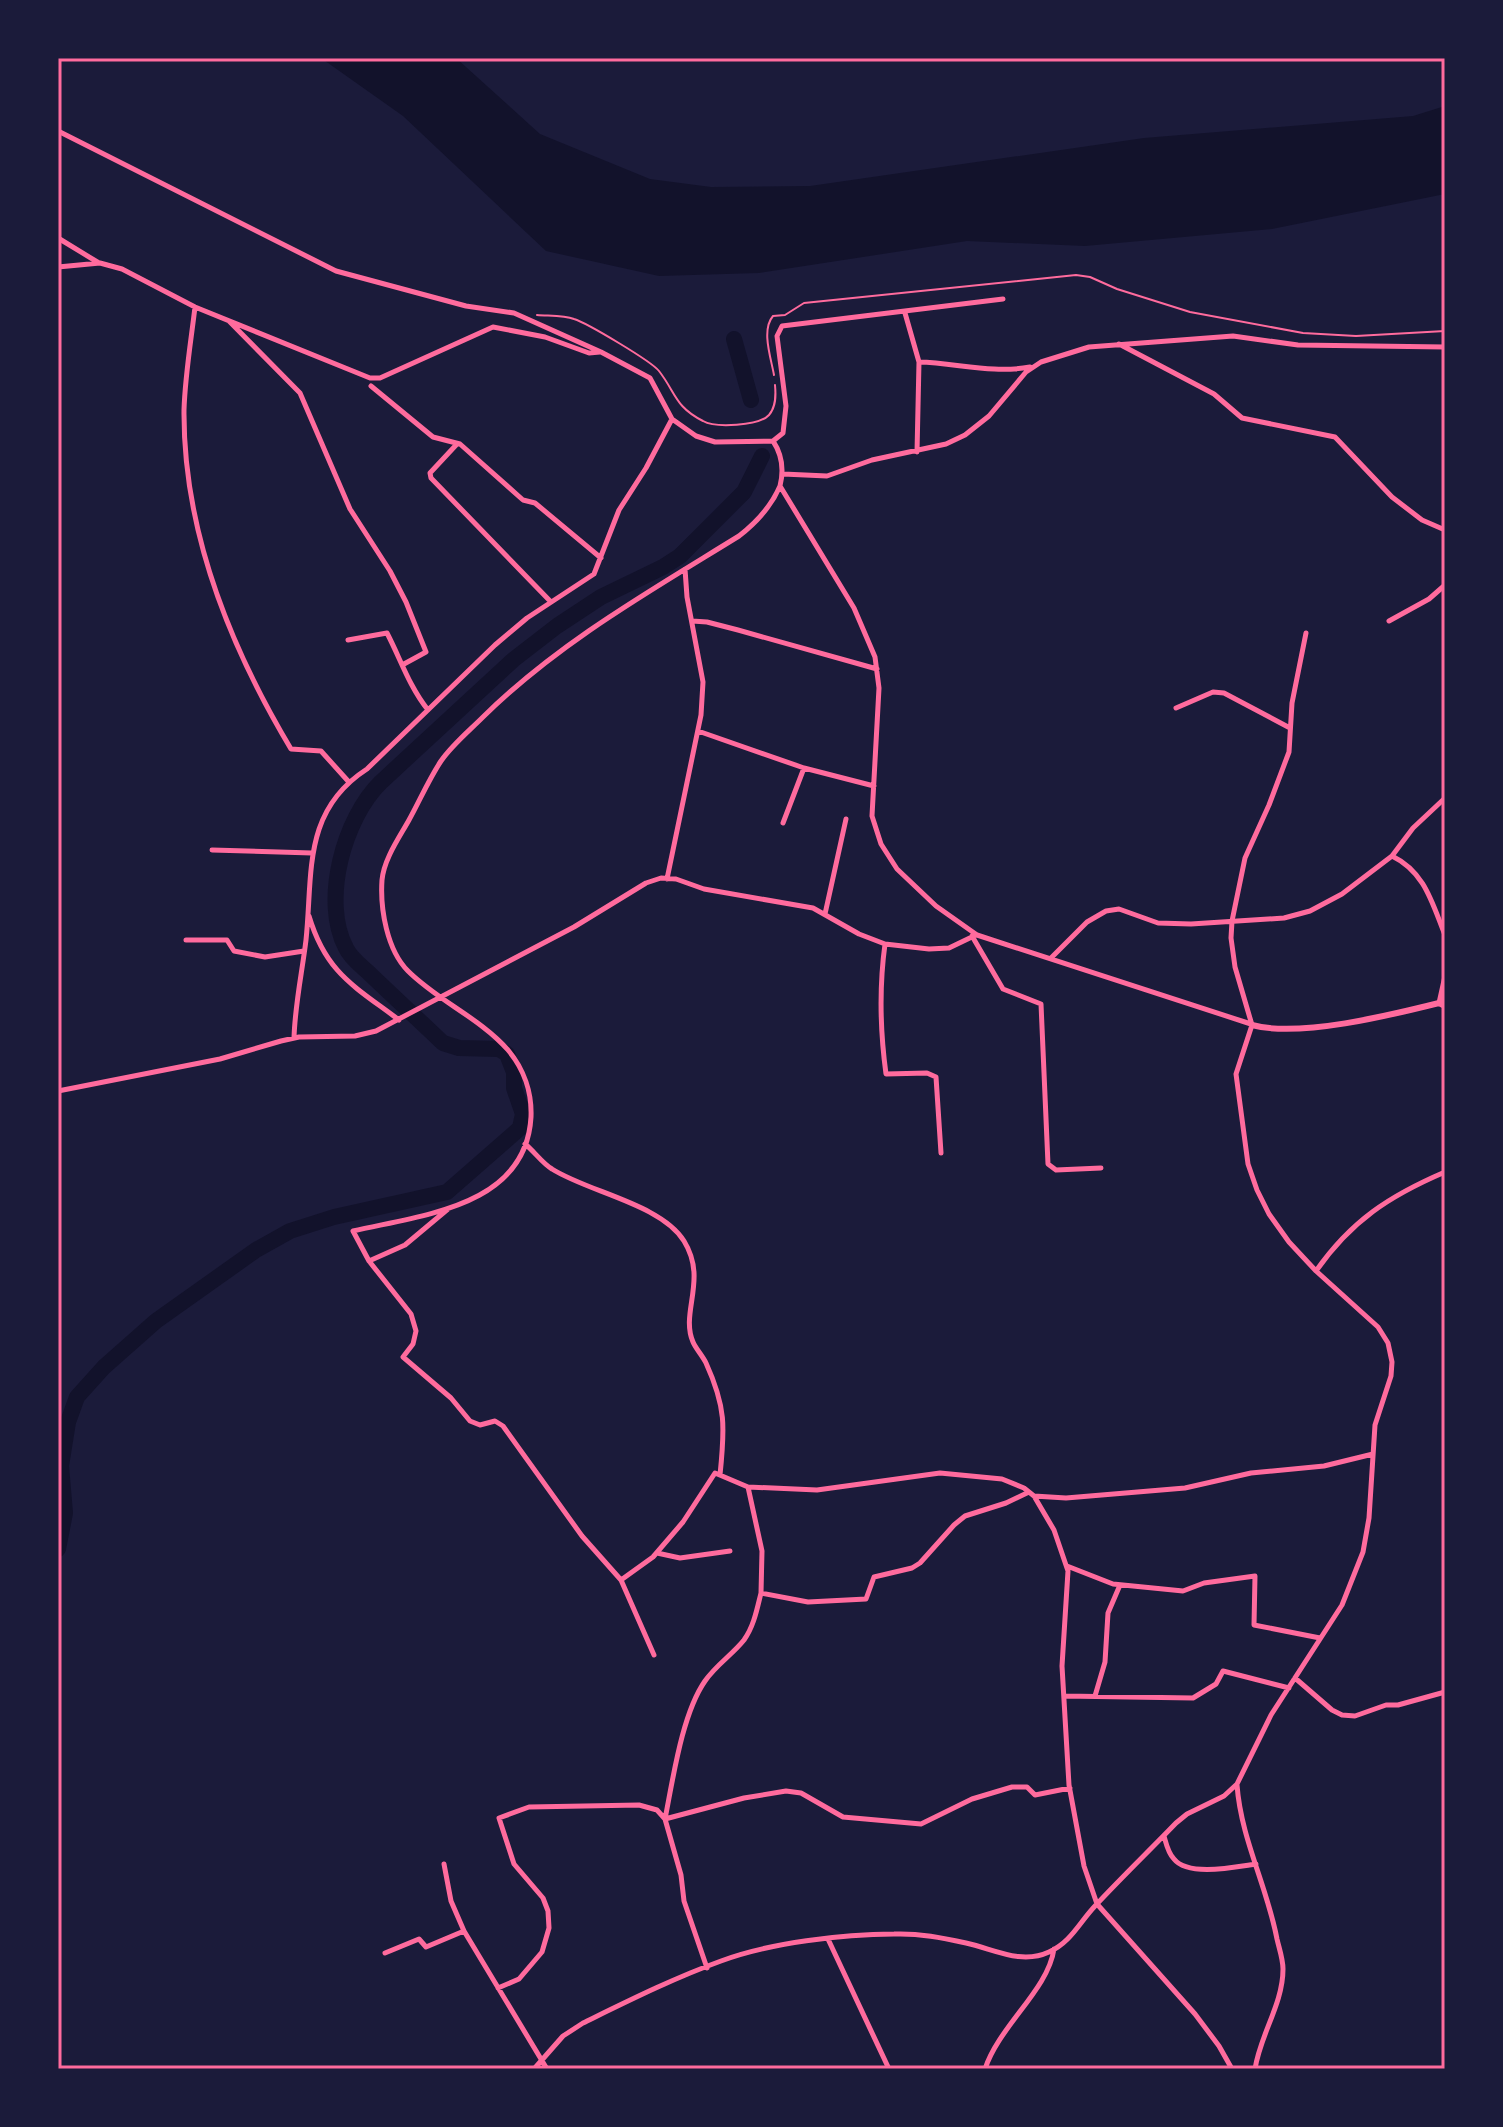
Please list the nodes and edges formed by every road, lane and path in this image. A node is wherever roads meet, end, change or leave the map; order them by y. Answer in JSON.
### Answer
{"nodes":[{"id":1,"x":58,"y":131,"type":"edge"},
{"id":2,"x":58,"y":238,"type":"edge"},
{"id":3,"x":100,"y":263,"type":"junction"},
{"id":4,"x":58,"y":267,"type":"edge"},
{"id":5,"x":1003,"y":299,"type":"dead end"},
{"id":6,"x":195,"y":307,"type":"junction"},
{"id":7,"x":514,"y":313,"type":"junction"},
{"id":8,"x":905,"y":313,"type":"junction"},
{"id":9,"x":228,"y":320,"type":"junction"},
{"id":10,"x":1445,"y":331,"type":"edge"},
{"id":11,"x":1118,"y":343,"type":"junction"},
{"id":12,"x":1445,"y":347,"type":"edge"},
{"id":13,"x":601,"y":352,"type":"junction"},
{"id":14,"x":919,"y":362,"type":"junction"},
{"id":15,"x":1035,"y":366,"type":"junction"},
{"id":16,"x":371,"y":386,"type":"dead end"},
{"id":17,"x":672,"y":419,"type":"junction"},
{"id":18,"x":773,"y":441,"type":"junction"},
{"id":19,"x":457,"y":444,"type":"junction"},
{"id":20,"x":917,"y":452,"type":"junction"},
{"id":21,"x":783,"y":474,"type":"junction"},
{"id":22,"x":780,"y":486,"type":"junction"},
{"id":23,"x":1445,"y":530,"type":"edge"},
{"id":24,"x":601,"y":558,"type":"junction"},
{"id":25,"x":685,"y":569,"type":"junction"},
{"id":26,"x":1445,"y":585,"type":"edge"},
{"id":27,"x":551,"y":602,"type":"junction"},
{"id":28,"x":692,"y":621,"type":"junction"},
{"id":29,"x":1389,"y":621,"type":"dead end"},
{"id":30,"x":1306,"y":633,"type":"dead end"},
{"id":31,"x":348,"y":640,"type":"dead end"},
{"id":32,"x":404,"y":664,"type":"junction"},
{"id":33,"x":878,"y":669,"type":"junction"},
{"id":34,"x":1176,"y":708,"type":"dead end"},
{"id":35,"x":428,"y":710,"type":"junction"},
{"id":36,"x":1290,"y":728,"type":"junction"},
{"id":37,"x":698,"y":731,"type":"junction"},
{"id":38,"x":804,"y":768,"type":"junction"},
{"id":39,"x":349,"y":781,"type":"junction"},
{"id":40,"x":874,"y":786,"type":"junction"},
{"id":41,"x":1445,"y":798,"type":"edge"},
{"id":42,"x":846,"y":819,"type":"dead end"},
{"id":43,"x":783,"y":823,"type":"dead end"},
{"id":44,"x":212,"y":850,"type":"dead end"},
{"id":45,"x":312,"y":853,"type":"junction"},
{"id":46,"x":1392,"y":856,"type":"junction"},
{"id":47,"x":667,"y":879,"type":"junction"},
{"id":48,"x":308,"y":911,"type":"junction"},
{"id":49,"x":825,"y":914,"type":"junction"},
{"id":50,"x":1232,"y":921,"type":"junction"},
{"id":51,"x":1445,"y":935,"type":"edge"},
{"id":52,"x":975,"y":936,"type":"junction"},
{"id":53,"x":186,"y":940,"type":"dead end"},
{"id":54,"x":885,"y":944,"type":"junction"},
{"id":55,"x":304,"y":951,"type":"junction"},
{"id":56,"x":1050,"y":959,"type":"junction"},
{"id":57,"x":1445,"y":976,"type":"edge"},
{"id":58,"x":440,"y":998,"type":"junction"},
{"id":59,"x":1442,"y":1004,"type":"edge"},
{"id":60,"x":401,"y":1019,"type":"junction"},
{"id":61,"x":1252,"y":1025,"type":"junction"},
{"id":62,"x":294,"y":1038,"type":"junction"},
{"id":63,"x":58,"y":1091,"type":"edge"},
{"id":64,"x":525,"y":1144,"type":"junction"},
{"id":65,"x":941,"y":1153,"type":"dead end"},
{"id":66,"x":1101,"y":1168,"type":"dead end"},
{"id":67,"x":1445,"y":1172,"type":"edge"},
{"id":68,"x":449,"y":1208,"type":"junction"},
{"id":69,"x":369,"y":1261,"type":"junction"},
{"id":70,"x":1316,"y":1271,"type":"junction"},
{"id":71,"x":1373,"y":1454,"type":"junction"},
{"id":72,"x":720,"y":1475,"type":"junction"},
{"id":73,"x":748,"y":1487,"type":"junction"},
{"id":74,"x":1032,"y":1494,"type":"junction"},
{"id":75,"x":730,"y":1551,"type":"dead end"},
{"id":76,"x":657,"y":1553,"type":"junction"},
{"id":77,"x":1066,"y":1566,"type":"junction"},
{"id":78,"x":621,"y":1580,"type":"junction"},
{"id":79,"x":1120,"y":1585,"type":"junction"},
{"id":80,"x":761,"y":1593,"type":"junction"},
{"id":81,"x":1320,"y":1638,"type":"junction"},
{"id":82,"x":654,"y":1655,"type":"dead end"},
{"id":83,"x":1295,"y":1678,"type":"junction"},
{"id":84,"x":1289,"y":1688,"type":"junction"},
{"id":85,"x":1445,"y":1692,"type":"edge"},
{"id":86,"x":1064,"y":1696,"type":"junction"},
{"id":87,"x":1095,"y":1696,"type":"junction"},
{"id":88,"x":1237,"y":1784,"type":"junction"},
{"id":89,"x":1070,"y":1788,"type":"junction"},
{"id":90,"x":665,"y":1819,"type":"junction"},
{"id":91,"x":1164,"y":1836,"type":"junction"},
{"id":92,"x":444,"y":1864,"type":"dead end"},
{"id":93,"x":1256,"y":1864,"type":"junction"},
{"id":94,"x":1097,"y":1904,"type":"junction"},
{"id":95,"x":464,"y":1931,"type":"junction"},
{"id":96,"x":828,"y":1939,"type":"junction"},
{"id":97,"x":1054,"y":1949,"type":"junction"},
{"id":98,"x":385,"y":1953,"type":"dead end"},
{"id":99,"x":707,"y":1968,"type":"junction"},
{"id":100,"x":498,"y":1988,"type":"junction"},
{"id":101,"x":543,"y":2059,"type":"junction"},
{"id":102,"x":534,"y":2069,"type":"edge"},
{"id":103,"x":547,"y":2069,"type":"edge"},
{"id":104,"x":889,"y":2069,"type":"edge"},
{"id":105,"x":985,"y":2069,"type":"edge"},
{"id":106,"x":1232,"y":2069,"type":"edge"},
{"id":107,"x":1255,"y":2069,"type":"edge"}],
"edges":[{"from":1,"to":7,"type":"street"},
{"from":2,"to":3,"type":"street"},
{"from":3,"to":4,"type":"street"},
{"from":3,"to":6,"type":"street"},
{"from":5,"to":8,"type":"street"},
{"from":6,"to":9,"type":"street"},
{"from":6,"to":39,"type":"street"},
{"from":7,"to":10,"type":"path"},
{"from":7,"to":13,"type":"street"},
{"from":8,"to":14,"type":"street"},
{"from":8,"to":18,"type":"street"},
{"from":9,"to":13,"type":"street"},
{"from":9,"to":32,"type":"street"},
{"from":11,"to":12,"type":"street"},
{"from":11,"to":15,"type":"street"},
{"from":11,"to":23,"type":"street"},
{"from":13,"to":17,"type":"street"},
{"from":14,"to":15,"type":"street"},
{"from":14,"to":20,"type":"street"},
{"from":15,"to":20,"type":"street"},
{"from":16,"to":19,"type":"street"},
{"from":17,"to":18,"type":"street"},
{"from":17,"to":24,"type":"street"},
{"from":18,"to":21,"type":"street"},
{"from":19,"to":24,"type":"street"},
{"from":19,"to":27,"type":"street"},
{"from":20,"to":21,"type":"street"},
{"from":21,"to":22,"type":"street"},
{"from":22,"to":25,"type":"street"},
{"from":22,"to":33,"type":"street"},
{"from":24,"to":27,"type":"street"},
{"from":25,"to":28,"type":"street"},
{"from":25,"to":58,"type":"street"},
{"from":26,"to":29,"type":"street"},
{"from":27,"to":35,"type":"street"},
{"from":28,"to":33,"type":"street"},
{"from":28,"to":37,"type":"street"},
{"from":30,"to":36,"type":"street"},
{"from":31,"to":32,"type":"street"},
{"from":32,"to":35,"type":"street"},
{"from":33,"to":40,"type":"street"},
{"from":34,"to":36,"type":"street"},
{"from":35,"to":39,"type":"street"},
{"from":36,"to":50,"type":"street"},
{"from":37,"to":38,"type":"street"},
{"from":37,"to":47,"type":"street"},
{"from":38,"to":40,"type":"street"},
{"from":38,"to":43,"type":"street"},
{"from":39,"to":45,"type":"street"},
{"from":40,"to":52,"type":"street"},
{"from":41,"to":46,"type":"street"},
{"from":42,"to":49,"type":"street"},
{"from":44,"to":45,"type":"street"},
{"from":45,"to":48,"type":"street"},
{"from":46,"to":50,"type":"street"},
{"from":46,"to":51,"type":"street"},
{"from":47,"to":49,"type":"street"},
{"from":47,"to":58,"type":"street"},
{"from":48,"to":55,"type":"street"},
{"from":48,"to":60,"type":"street"},
{"from":49,"to":54,"type":"street"},
{"from":50,"to":56,"type":"street"},
{"from":50,"to":61,"type":"street"},
{"from":52,"to":54,"type":"street"},
{"from":52,"to":56,"type":"street"},
{"from":52,"to":66,"type":"street"},
{"from":53,"to":55,"type":"street"},
{"from":54,"to":65,"type":"street"},
{"from":55,"to":62,"type":"street"},
{"from":56,"to":61,"type":"street"},
{"from":57,"to":59,"type":"street"},
{"from":58,"to":60,"type":"street"},
{"from":58,"to":64,"type":"street"},
{"from":59,"to":61,"type":"street"},
{"from":60,"to":62,"type":"street"},
{"from":61,"to":70,"type":"street"},
{"from":62,"to":63,"type":"street"},
{"from":64,"to":68,"type":"street"},
{"from":64,"to":72,"type":"street"},
{"from":67,"to":70,"type":"street"},
{"from":68,"to":69,"type":"street"},
{"from":68,"to":69,"type":"street"},
{"from":69,"to":78,"type":"street"},
{"from":70,"to":71,"type":"street"},
{"from":71,"to":74,"type":"street"},
{"from":71,"to":81,"type":"street"},
{"from":72,"to":73,"type":"street"},
{"from":72,"to":76,"type":"street"},
{"from":73,"to":74,"type":"street"},
{"from":73,"to":80,"type":"street"},
{"from":74,"to":77,"type":"street"},
{"from":74,"to":80,"type":"street"},
{"from":75,"to":76,"type":"street"},
{"from":76,"to":78,"type":"street"},
{"from":77,"to":79,"type":"street"},
{"from":77,"to":86,"type":"street"},
{"from":78,"to":82,"type":"street"},
{"from":79,"to":81,"type":"street"},
{"from":79,"to":87,"type":"street"},
{"from":80,"to":90,"type":"street"},
{"from":81,"to":83,"type":"street"},
{"from":83,"to":84,"type":"street"},
{"from":83,"to":85,"type":"street"},
{"from":84,"to":87,"type":"street"},
{"from":84,"to":88,"type":"street"},
{"from":86,"to":87,"type":"street"},
{"from":86,"to":89,"type":"street"},
{"from":88,"to":91,"type":"street"},
{"from":88,"to":93,"type":"street"},
{"from":89,"to":90,"type":"street"},
{"from":89,"to":94,"type":"street"},
{"from":90,"to":99,"type":"street"},
{"from":90,"to":100,"type":"street"},
{"from":91,"to":93,"type":"street"},
{"from":91,"to":94,"type":"street"},
{"from":92,"to":95,"type":"street"},
{"from":93,"to":107,"type":"street"},
{"from":94,"to":97,"type":"street"},
{"from":94,"to":106,"type":"street"},
{"from":95,"to":98,"type":"street"},
{"from":95,"to":100,"type":"street"},
{"from":96,"to":97,"type":"street"},
{"from":96,"to":99,"type":"street"},
{"from":96,"to":104,"type":"street"},
{"from":97,"to":105,"type":"street"},
{"from":99,"to":101,"type":"street"},
{"from":100,"to":101,"type":"street"},
{"from":101,"to":102,"type":"street"},
{"from":101,"to":103,"type":"street"}]}
